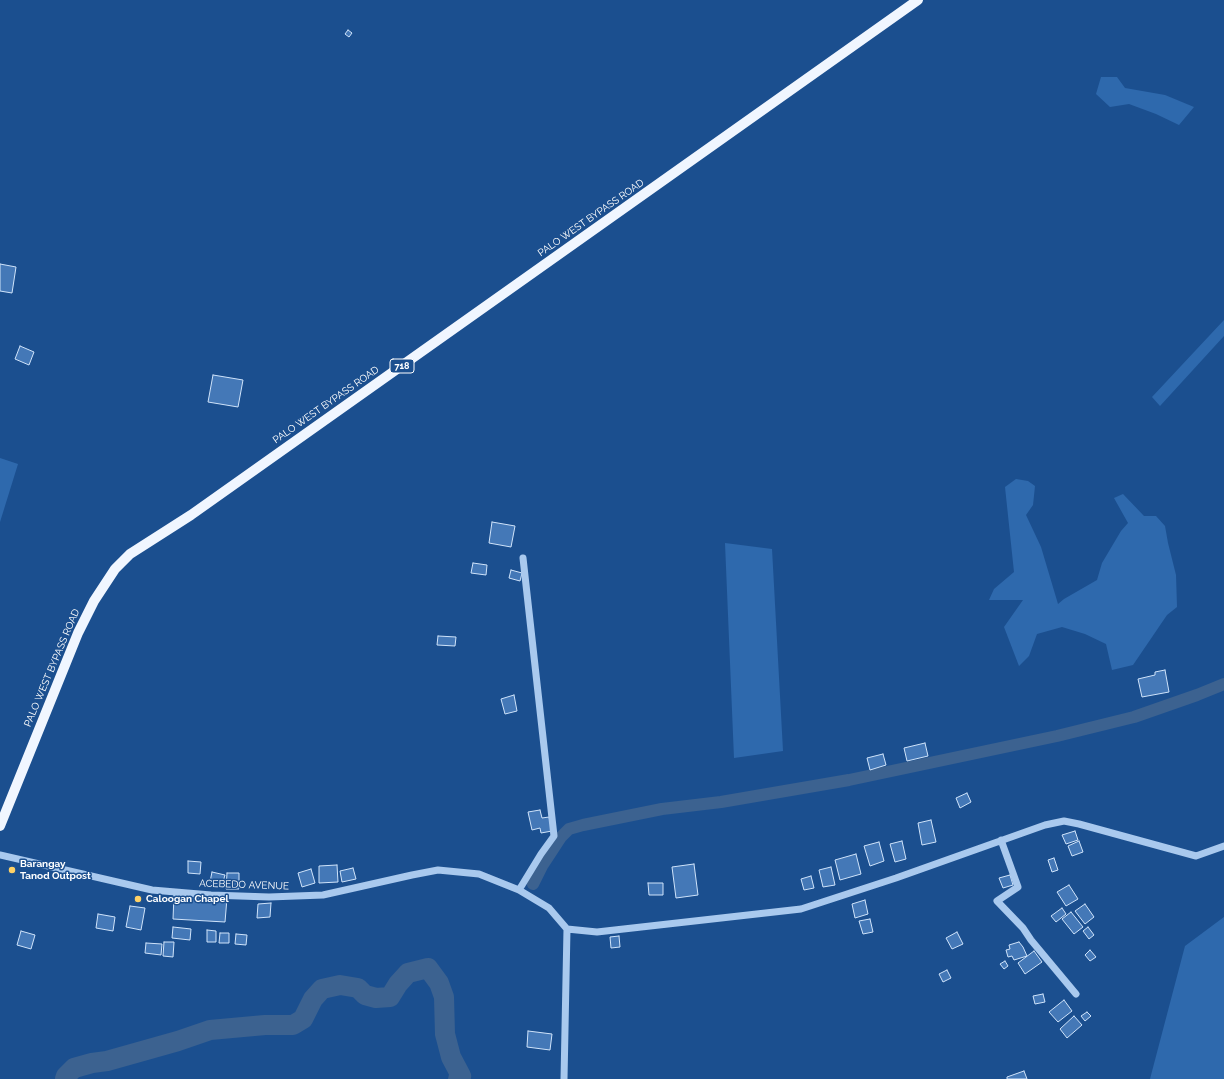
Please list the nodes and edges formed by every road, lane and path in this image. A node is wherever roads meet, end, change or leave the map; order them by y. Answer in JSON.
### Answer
{"nodes":[{"id":1,"x":918,"y":0,"type":"edge"},
{"id":2,"x":523,"y":558,"type":"dead end"},
{"id":3,"x":0,"y":826,"type":"edge"},
{"id":4,"x":1001,"y":840,"type":"junction"},
{"id":5,"x":1224,"y":846,"type":"edge"},
{"id":6,"x":0,"y":855,"type":"edge"},
{"id":7,"x":519,"y":890,"type":"junction"},
{"id":8,"x":567,"y":929,"type":"junction"},
{"id":9,"x":1076,"y":994,"type":"dead end"},
{"id":10,"x":564,"y":1079,"type":"edge"}],
"edges":[{"from":1,"to":3,"type":"main road","name":"PALO WEST BYPASS ROAD","number":"718"},
{"from":2,"to":7,"type":"street"},
{"from":4,"to":5,"type":"street"},
{"from":4,"to":8,"type":"street"},
{"from":4,"to":9,"type":"street"},
{"from":6,"to":7,"type":"street","name":"ACEBEDO AVENUE"},
{"from":7,"to":8,"type":"street","name":"ACEBEDO AVENUE"},
{"from":8,"to":10,"type":"street"}]}
